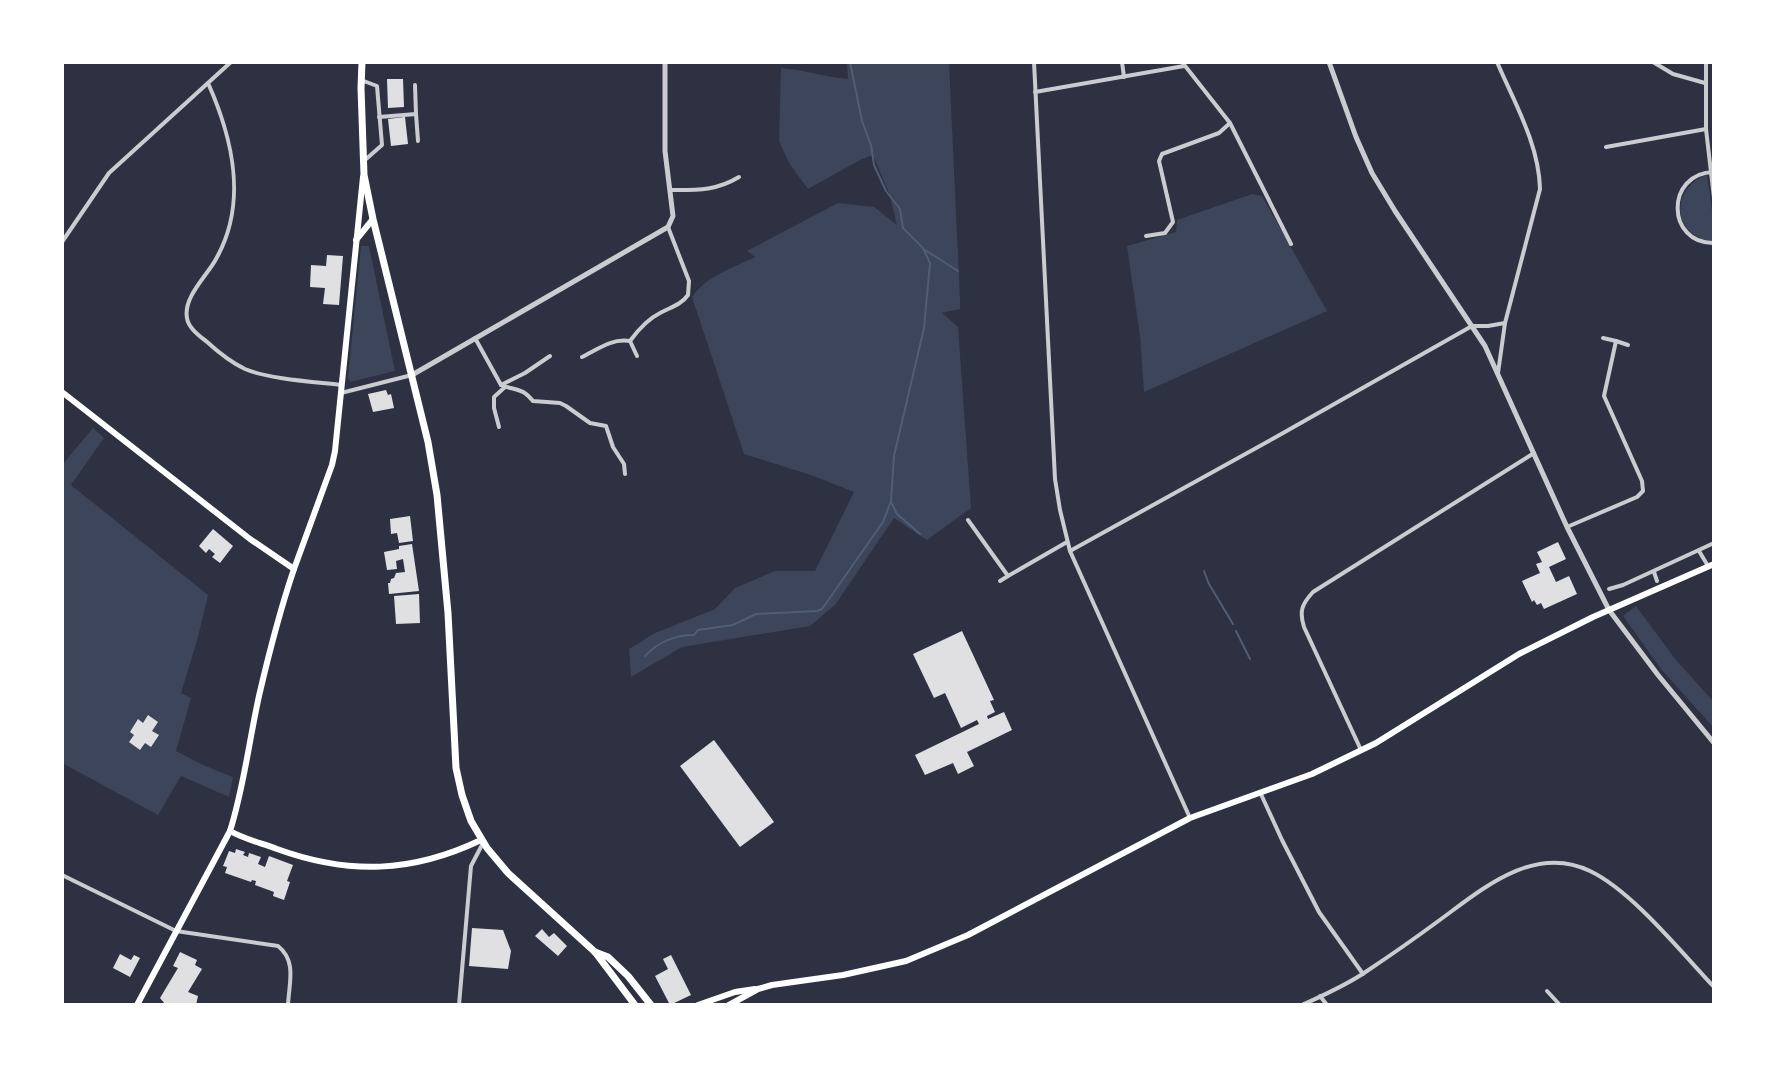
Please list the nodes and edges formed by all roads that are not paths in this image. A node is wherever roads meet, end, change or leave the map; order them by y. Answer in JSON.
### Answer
{"nodes":[{"id":1,"x":231,"y":62,"type":"edge"},
{"id":2,"x":362,"y":62,"type":"edge"},
{"id":3,"x":665,"y":62,"type":"edge"},
{"id":4,"x":1034,"y":62,"type":"edge"},
{"id":5,"x":1122,"y":62,"type":"edge"},
{"id":6,"x":1329,"y":62,"type":"edge"},
{"id":7,"x":1497,"y":62,"type":"edge"},
{"id":8,"x":1653,"y":62,"type":"edge"},
{"id":9,"x":1706,"y":62,"type":"edge"},
{"id":10,"x":1183,"y":64,"type":"edge"},
{"id":11,"x":1124,"y":77,"type":"junction"},
{"id":12,"x":361,"y":80,"type":"junction"},
{"id":13,"x":208,"y":83,"type":"junction"},
{"id":14,"x":1705,"y":83,"type":"junction"},
{"id":15,"x":415,"y":85,"type":"dead end"},
{"id":16,"x":1035,"y":92,"type":"junction"},
{"id":17,"x":416,"y":114,"type":"junction"},
{"id":18,"x":379,"y":117,"type":"junction"},
{"id":19,"x":1230,"y":123,"type":"junction"},
{"id":20,"x":1706,"y":129,"type":"junction"},
{"id":21,"x":418,"y":141,"type":"dead end"},
{"id":22,"x":1606,"y":147,"type":"dead end"},
{"id":23,"x":363,"y":162,"type":"junction"},
{"id":24,"x":1712,"y":172,"type":"edge"},
{"id":25,"x":364,"y":175,"type":"junction"},
{"id":26,"x":739,"y":177,"type":"dead end"},
{"id":27,"x":670,"y":190,"type":"junction"},
{"id":28,"x":1714,"y":198,"type":"edge"},
{"id":29,"x":373,"y":219,"type":"junction"},
{"id":30,"x":668,"y":227,"type":"junction"},
{"id":31,"x":1146,"y":236,"type":"dead end"},
{"id":32,"x":356,"y":240,"type":"junction"},
{"id":33,"x":62,"y":242,"type":"edge"},
{"id":34,"x":1714,"y":243,"type":"edge"},
{"id":35,"x":1291,"y":244,"type":"dead end"},
{"id":36,"x":1505,"y":323,"type":"junction"},
{"id":37,"x":1472,"y":326,"type":"junction"},
{"id":38,"x":475,"y":338,"type":"junction"},
{"id":39,"x":1603,"y":338,"type":"dead end"},
{"id":40,"x":630,"y":341,"type":"junction"},
{"id":41,"x":1616,"y":341,"type":"junction"},
{"id":42,"x":1628,"y":345,"type":"dead end"},
{"id":43,"x":550,"y":356,"type":"dead end"},
{"id":44,"x":637,"y":356,"type":"dead end"},
{"id":45,"x":582,"y":357,"type":"dead end"},
{"id":46,"x":1498,"y":373,"type":"junction"},
{"id":47,"x":412,"y":375,"type":"junction"},
{"id":48,"x":503,"y":386,"type":"junction"},
{"id":49,"x":341,"y":389,"type":"junction"},
{"id":50,"x":62,"y":392,"type":"edge"},
{"id":51,"x":499,"y":427,"type":"dead end"},
{"id":52,"x":1534,"y":453,"type":"junction"},
{"id":53,"x":625,"y":474,"type":"dead end"},
{"id":54,"x":968,"y":520,"type":"dead end"},
{"id":55,"x":1567,"y":527,"type":"junction"},
{"id":56,"x":1067,"y":542,"type":"junction"},
{"id":57,"x":1714,"y":543,"type":"edge"},
{"id":58,"x":1070,"y":551,"type":"junction"},
{"id":59,"x":1699,"y":551,"type":"junction"},
{"id":60,"x":1711,"y":565,"type":"edge"},
{"id":61,"x":294,"y":569,"type":"junction"},
{"id":62,"x":1654,"y":572,"type":"junction"},
{"id":63,"x":1008,"y":576,"type":"junction"},
{"id":64,"x":1000,"y":581,"type":"dead end"},
{"id":65,"x":1657,"y":581,"type":"dead end"},
{"id":66,"x":1623,"y":585,"type":"junction"},
{"id":67,"x":1609,"y":589,"type":"dead end"},
{"id":68,"x":1625,"y":592,"type":"dead end"},
{"id":69,"x":1609,"y":610,"type":"junction"},
{"id":70,"x":1714,"y":743,"type":"edge"},
{"id":71,"x":1361,"y":750,"type":"junction"},
{"id":72,"x":1260,"y":792,"type":"junction"},
{"id":73,"x":1190,"y":818,"type":"junction"},
{"id":74,"x":230,"y":831,"type":"junction"},
{"id":75,"x":482,"y":842,"type":"junction"},
{"id":76,"x":62,"y":875,"type":"edge"},
{"id":77,"x":176,"y":931,"type":"junction"},
{"id":78,"x":595,"y":952,"type":"junction"},
{"id":79,"x":1363,"y":974,"type":"junction"},
{"id":80,"x":1714,"y":987,"type":"edge"},
{"id":81,"x":758,"y":989,"type":"junction"},
{"id":82,"x":1547,"y":991,"type":"dead end"},
{"id":83,"x":1320,"y":996,"type":"junction"},
{"id":84,"x":137,"y":1005,"type":"edge"},
{"id":85,"x":288,"y":1005,"type":"edge"},
{"id":86,"x":459,"y":1005,"type":"edge"},
{"id":87,"x":635,"y":1005,"type":"edge"},
{"id":88,"x":651,"y":1005,"type":"edge"},
{"id":89,"x":698,"y":1005,"type":"edge"},
{"id":90,"x":729,"y":1005,"type":"edge"},
{"id":91,"x":1302,"y":1005,"type":"edge"},
{"id":92,"x":1327,"y":1005,"type":"edge"},
{"id":93,"x":1560,"y":1005,"type":"edge"}],
"edges":[{"from":1,"to":13,"type":"street"},
{"from":2,"to":12,"type":"highway"},
{"from":3,"to":27,"type":"street"},
{"from":4,"to":16,"type":"street"},
{"from":5,"to":11,"type":"street"},
{"from":6,"to":37,"type":"street"},
{"from":7,"to":36,"type":"street"},
{"from":8,"to":14,"type":"street"},
{"from":9,"to":14,"type":"street"},
{"from":10,"to":11,"type":"street"},
{"from":10,"to":19,"type":"street"},
{"from":11,"to":16,"type":"street"},
{"from":12,"to":18,"type":"street"},
{"from":12,"to":23,"type":"highway"},
{"from":13,"to":33,"type":"street"},
{"from":13,"to":49,"type":"street"},
{"from":14,"to":20,"type":"street"},
{"from":15,"to":17,"type":"street"},
{"from":16,"to":56,"type":"street"},
{"from":17,"to":18,"type":"street"},
{"from":17,"to":21,"type":"street"},
{"from":18,"to":23,"type":"street"},
{"from":19,"to":31,"type":"street"},
{"from":19,"to":35,"type":"street"},
{"from":20,"to":22,"type":"street"},
{"from":20,"to":24,"type":"street"},
{"from":23,"to":25,"type":"highway"},
{"from":24,"to":28,"type":"street"},
{"from":24,"to":34,"type":"street"},
{"from":25,"to":29,"type":"highway"},
{"from":25,"to":32,"type":"main road"},
{"from":26,"to":27,"type":"street"},
{"from":27,"to":30,"type":"street"},
{"from":29,"to":32,"type":"main road"},
{"from":29,"to":47,"type":"highway"},
{"from":30,"to":38,"type":"street"},
{"from":30,"to":40,"type":"street"},
{"from":32,"to":49,"type":"main road"},
{"from":36,"to":37,"type":"street"},
{"from":36,"to":46,"type":"street"},
{"from":37,"to":46,"type":"street"},
{"from":37,"to":58,"type":"street"},
{"from":38,"to":47,"type":"street"},
{"from":38,"to":48,"type":"street"},
{"from":39,"to":41,"type":"street"},
{"from":40,"to":44,"type":"street"},
{"from":40,"to":45,"type":"street"},
{"from":41,"to":42,"type":"street"},
{"from":41,"to":55,"type":"street"},
{"from":43,"to":48,"type":"street"},
{"from":46,"to":52,"type":"street"},
{"from":47,"to":49,"type":"street"},
{"from":47,"to":75,"type":"highway"},
{"from":48,"to":51,"type":"street"},
{"from":48,"to":53,"type":"street"},
{"from":49,"to":61,"type":"main road"},
{"from":50,"to":61,"type":"main road"},
{"from":52,"to":55,"type":"street"},
{"from":52,"to":71,"type":"street"},
{"from":54,"to":63,"type":"street"},
{"from":55,"to":69,"type":"street"},
{"from":56,"to":58,"type":"street"},
{"from":56,"to":63,"type":"street"},
{"from":57,"to":59,"type":"street"},
{"from":58,"to":73,"type":"street"},
{"from":59,"to":60,"type":"street"},
{"from":59,"to":62,"type":"street"},
{"from":60,"to":69,"type":"main road"},
{"from":61,"to":74,"type":"main road"},
{"from":62,"to":65,"type":"street"},
{"from":62,"to":66,"type":"street"},
{"from":63,"to":64,"type":"street"},
{"from":66,"to":67,"type":"street"},
{"from":66,"to":68,"type":"street"},
{"from":69,"to":70,"type":"street"},
{"from":69,"to":71,"type":"main road"},
{"from":71,"to":72,"type":"main road"},
{"from":72,"to":73,"type":"main road"},
{"from":72,"to":79,"type":"street"},
{"from":73,"to":81,"type":"main road"},
{"from":74,"to":75,"type":"main road"},
{"from":74,"to":77,"type":"main road"},
{"from":75,"to":78,"type":"highway"},
{"from":75,"to":86,"type":"street"},
{"from":76,"to":77,"type":"street"},
{"from":77,"to":84,"type":"main road"},
{"from":77,"to":85,"type":"street"},
{"from":78,"to":87,"type":"highway"},
{"from":78,"to":88,"type":"highway"},
{"from":79,"to":80,"type":"street"},
{"from":79,"to":83,"type":"street"},
{"from":81,"to":89,"type":"main road"},
{"from":81,"to":90,"type":"main road"},
{"from":82,"to":93,"type":"street"},
{"from":83,"to":91,"type":"street"},
{"from":83,"to":92,"type":"street"}]}
